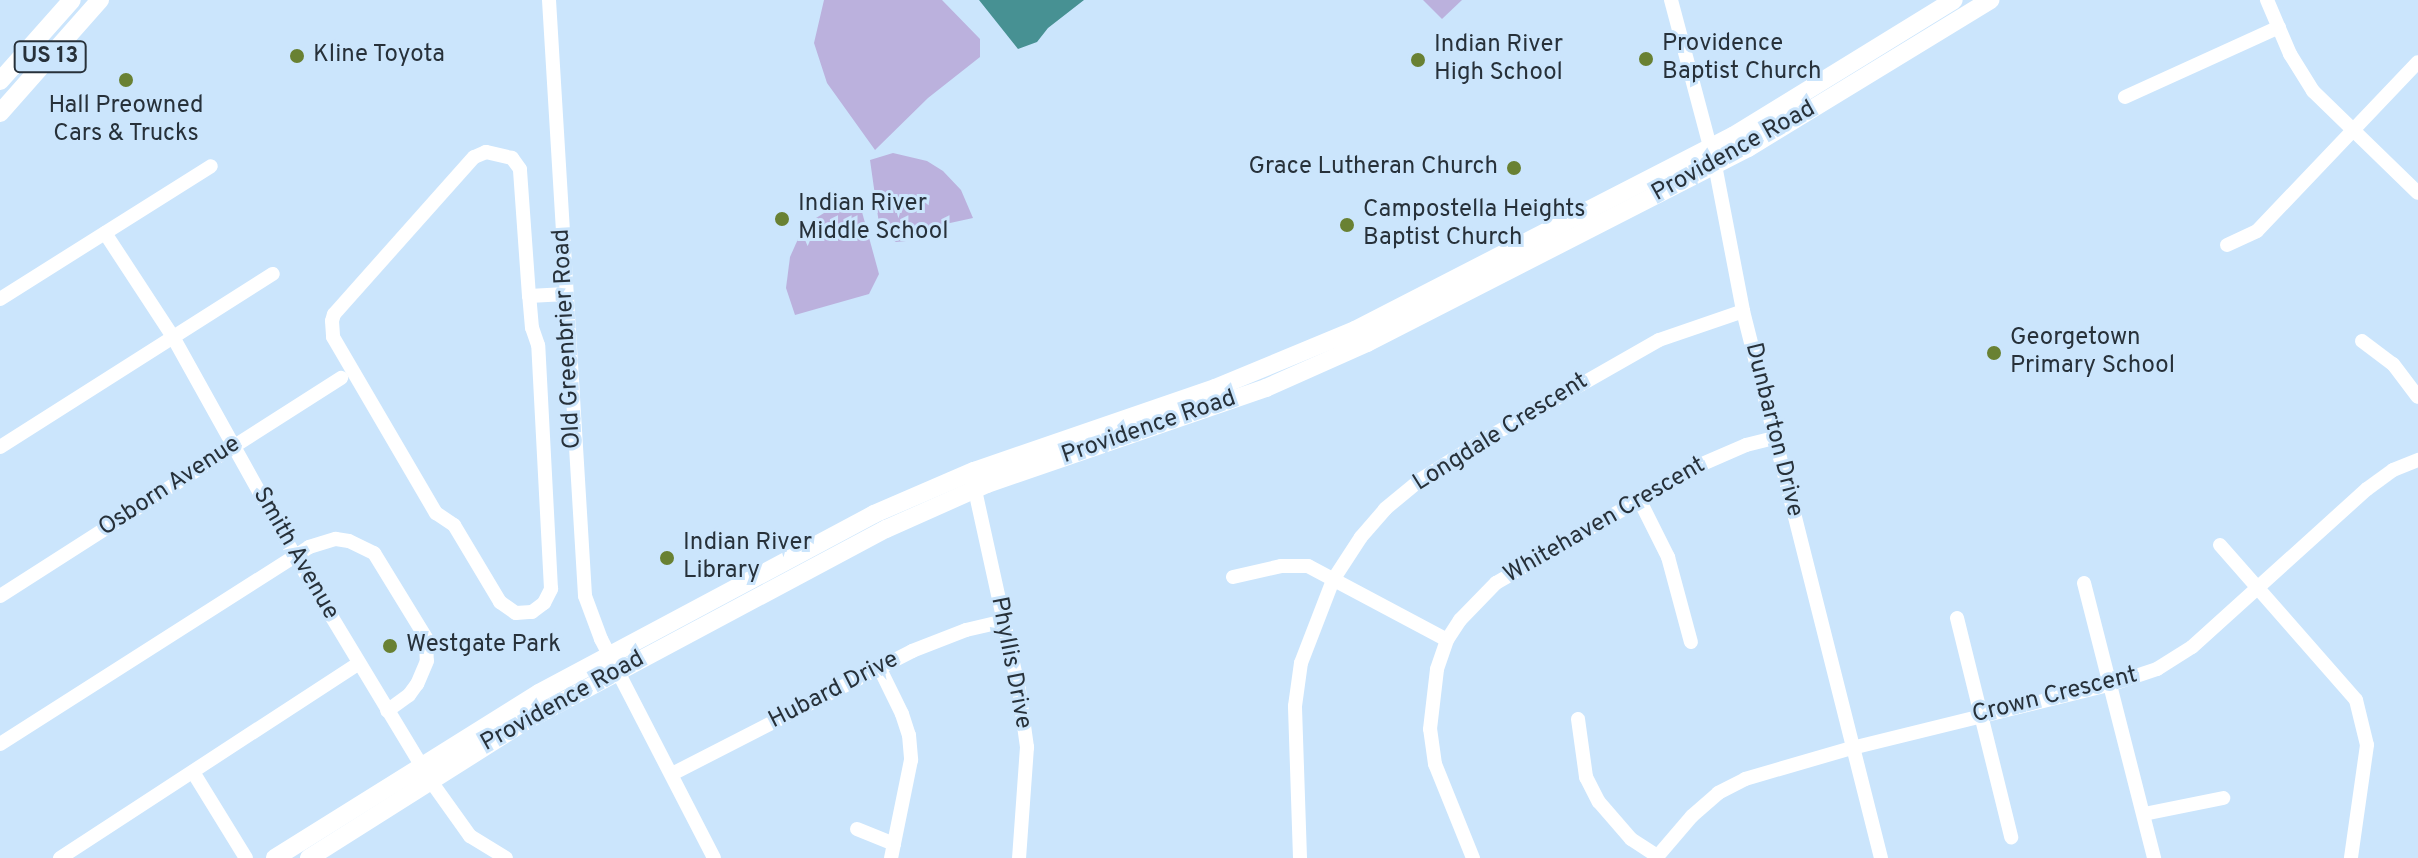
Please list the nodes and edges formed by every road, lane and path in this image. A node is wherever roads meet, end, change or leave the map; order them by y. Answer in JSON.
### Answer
{"nodes":[{"id":1,"x":72,"y":0,"type":"edge"},
{"id":2,"x":100,"y":0,"type":"edge"},
{"id":3,"x":549,"y":0,"type":"edge"},
{"id":4,"x":1671,"y":0,"type":"edge"},
{"id":5,"x":1954,"y":0,"type":"edge"},
{"id":6,"x":1990,"y":0,"type":"edge"},
{"id":7,"x":2267,"y":0,"type":"edge"},
{"id":8,"x":2279,"y":27,"type":"junction"},
{"id":9,"x":2418,"y":62,"type":"edge"},
{"id":10,"x":3,"y":74,"type":"edge"},
{"id":11,"x":23,"y":88,"type":"junction"},
{"id":12,"x":2125,"y":97,"type":"dead end"},
{"id":13,"x":0,"y":113,"type":"edge"},
{"id":14,"x":2352,"y":130,"type":"junction"},
{"id":15,"x":1713,"y":156,"type":"junction"},
{"id":16,"x":211,"y":166,"type":"dead end"},
{"id":17,"x":2418,"y":193,"type":"edge"},
{"id":18,"x":105,"y":233,"type":"junction"},
{"id":19,"x":2227,"y":245,"type":"dead end"},
{"id":20,"x":273,"y":274,"type":"dead end"},
{"id":21,"x":566,"y":294,"type":"junction"},
{"id":22,"x":529,"y":296,"type":"junction"},
{"id":23,"x":0,"y":299,"type":"edge"},
{"id":24,"x":1743,"y":311,"type":"junction"},
{"id":25,"x":173,"y":337,"type":"junction"},
{"id":26,"x":2362,"y":341,"type":"dead end"},
{"id":27,"x":341,"y":378,"type":"dead end"},
{"id":28,"x":2418,"y":397,"type":"edge"},
{"id":29,"x":1774,"y":438,"type":"junction"},
{"id":30,"x":233,"y":446,"type":"junction"},
{"id":31,"x":0,"y":447,"type":"edge"},
{"id":32,"x":2418,"y":460,"type":"edge"},
{"id":33,"x":974,"y":471,"type":"junction"},
{"id":34,"x":973,"y":490,"type":"junction"},
{"id":35,"x":1640,"y":501,"type":"junction"},
{"id":36,"x":2220,"y":545,"type":"dead end"},
{"id":37,"x":295,"y":556,"type":"junction"},
{"id":38,"x":1233,"y":577,"type":"dead end"},
{"id":39,"x":1333,"y":580,"type":"junction"},
{"id":40,"x":2084,"y":583,"type":"dead end"},
{"id":41,"x":2259,"y":586,"type":"junction"},
{"id":42,"x":0,"y":596,"type":"edge"},
{"id":43,"x":1957,"y":618,"type":"dead end"},
{"id":44,"x":1002,"y":622,"type":"junction"},
{"id":45,"x":1447,"y":640,"type":"junction"},
{"id":46,"x":1691,"y":642,"type":"dead end"},
{"id":47,"x":613,"y":662,"type":"junction"},
{"id":48,"x":359,"y":663,"type":"junction"},
{"id":49,"x":880,"y":669,"type":"junction"},
{"id":50,"x":2109,"y":685,"type":"junction"},
{"id":51,"x":387,"y":711,"type":"junction"},
{"id":52,"x":1980,"y":715,"type":"junction"},
{"id":53,"x":1578,"y":719,"type":"dead end"},
{"id":54,"x":0,"y":744,"type":"edge"},
{"id":55,"x":1852,"y":748,"type":"junction"},
{"id":56,"x":193,"y":772,"type":"junction"},
{"id":57,"x":425,"y":773,"type":"junction"},
{"id":58,"x":672,"y":774,"type":"junction"},
{"id":59,"x":2223,"y":798,"type":"dead end"},
{"id":60,"x":2144,"y":814,"type":"junction"},
{"id":61,"x":857,"y":829,"type":"dead end"},
{"id":62,"x":2011,"y":837,"type":"dead end"},
{"id":63,"x":893,"y":851,"type":"edge"},
{"id":64,"x":1657,"y":857,"type":"edge"},
{"id":65,"x":60,"y":858,"type":"edge"},
{"id":66,"x":246,"y":858,"type":"edge"},
{"id":67,"x":275,"y":858,"type":"edge"},
{"id":68,"x":309,"y":858,"type":"edge"},
{"id":69,"x":506,"y":858,"type":"edge"},
{"id":70,"x":714,"y":858,"type":"edge"},
{"id":71,"x":1019,"y":858,"type":"edge"},
{"id":72,"x":1300,"y":858,"type":"edge"},
{"id":73,"x":1473,"y":858,"type":"edge"},
{"id":74,"x":1881,"y":858,"type":"edge"},
{"id":75,"x":2154,"y":858,"type":"edge"},
{"id":76,"x":2351,"y":858,"type":"edge"}],
"edges":[{"from":1,"to":10,"type":"main road","number":"US 13"},
{"from":2,"to":11,"type":"main road","number":"US 13"},
{"from":3,"to":21,"type":"street","name":"Old Greenbrier Road"},
{"from":4,"to":15,"type":"street","name":"Dunbarton Drive"},
{"from":5,"to":15,"type":"main road","name":"Providence Road"},
{"from":6,"to":15,"type":"main road","name":"Providence Road"},
{"from":7,"to":8,"type":"street"},
{"from":8,"to":12,"type":"street"},
{"from":8,"to":14,"type":"street"},
{"from":9,"to":14,"type":"street"},
{"from":10,"to":11,"type":"street"},
{"from":11,"to":13,"type":"main road","number":"US 13"},
{"from":14,"to":17,"type":"street"},
{"from":14,"to":19,"type":"street"},
{"from":15,"to":24,"type":"street","name":"Dunbarton Drive"},
{"from":15,"to":33,"type":"main road","name":"Providence Road"},
{"from":15,"to":34,"type":"main road","name":"Providence Road"},
{"from":16,"to":18,"type":"street"},
{"from":18,"to":23,"type":"street"},
{"from":18,"to":25,"type":"street","name":"Smith Avenue"},
{"from":20,"to":25,"type":"street"},
{"from":21,"to":22,"type":"street"},
{"from":21,"to":47,"type":"street","name":"Old Greenbrier Road"},
{"from":22,"to":22,"type":"street"},
{"from":24,"to":29,"type":"street","name":"Dunbarton Drive"},
{"from":24,"to":39,"type":"street","name":"Longdale Crescent"},
{"from":25,"to":30,"type":"street","name":"Smith Avenue"},
{"from":25,"to":31,"type":"street"},
{"from":26,"to":28,"type":"street"},
{"from":27,"to":30,"type":"street","name":"Osborn Avenue"},
{"from":29,"to":35,"type":"street","name":"Whitehaven Crescent"},
{"from":29,"to":55,"type":"street","name":"Dunbarton Drive"},
{"from":30,"to":37,"type":"street","name":"Smith Avenue"},
{"from":30,"to":42,"type":"street","name":"Osborn Avenue"},
{"from":32,"to":41,"type":"street","name":"Crown Crescent"},
{"from":33,"to":34,"type":"street","name":"Phyllis Drive"},
{"from":33,"to":47,"type":"main road","name":"Providence Road"},
{"from":34,"to":44,"type":"street","name":"Phyllis Drive"},
{"from":34,"to":47,"type":"main road","name":"Providence Road"},
{"from":35,"to":45,"type":"street","name":"Whitehaven Crescent"},
{"from":35,"to":46,"type":"street"},
{"from":36,"to":41,"type":"street"},
{"from":37,"to":48,"type":"street","name":"Smith Avenue"},
{"from":37,"to":51,"type":"street"},
{"from":37,"to":54,"type":"street"},
{"from":38,"to":39,"type":"street"},
{"from":39,"to":45,"type":"street"},
{"from":39,"to":72,"type":"street","name":"Longdale Crescent"},
{"from":40,"to":50,"type":"street"},
{"from":41,"to":50,"type":"street","name":"Crown Crescent"},
{"from":41,"to":76,"type":"street"},
{"from":43,"to":52,"type":"street"},
{"from":44,"to":49,"type":"street","name":"Hubard Drive"},
{"from":44,"to":71,"type":"street","name":"Phyllis Drive"},
{"from":45,"to":73,"type":"street","name":"Whitehaven Crescent"},
{"from":47,"to":57,"type":"main road","name":"Providence Road"},
{"from":47,"to":58,"type":"street","name":"Old Greenbrier Road"},
{"from":48,"to":51,"type":"street","name":"Smith Avenue"},
{"from":48,"to":56,"type":"street"},
{"from":49,"to":58,"type":"street","name":"Hubard Drive"},
{"from":49,"to":63,"type":"street"},
{"from":50,"to":52,"type":"street","name":"Crown Crescent"},
{"from":50,"to":60,"type":"street"},
{"from":51,"to":57,"type":"street","name":"Smith Avenue"},
{"from":52,"to":55,"type":"street","name":"Crown Crescent"},
{"from":52,"to":62,"type":"street"},
{"from":53,"to":64,"type":"street"},
{"from":55,"to":64,"type":"street","name":"Crown Crescent"},
{"from":55,"to":74,"type":"street","name":"Dunbarton Drive"},
{"from":56,"to":65,"type":"street"},
{"from":56,"to":66,"type":"street"},
{"from":57,"to":67,"type":"main road","name":"Providence Road"},
{"from":57,"to":68,"type":"main road","name":"Providence Road"},
{"from":57,"to":69,"type":"street","name":"Smith Avenue"},
{"from":58,"to":70,"type":"street","name":"Old Greenbrier Road"},
{"from":59,"to":60,"type":"street"},
{"from":60,"to":75,"type":"street"},
{"from":61,"to":63,"type":"street"}]}
